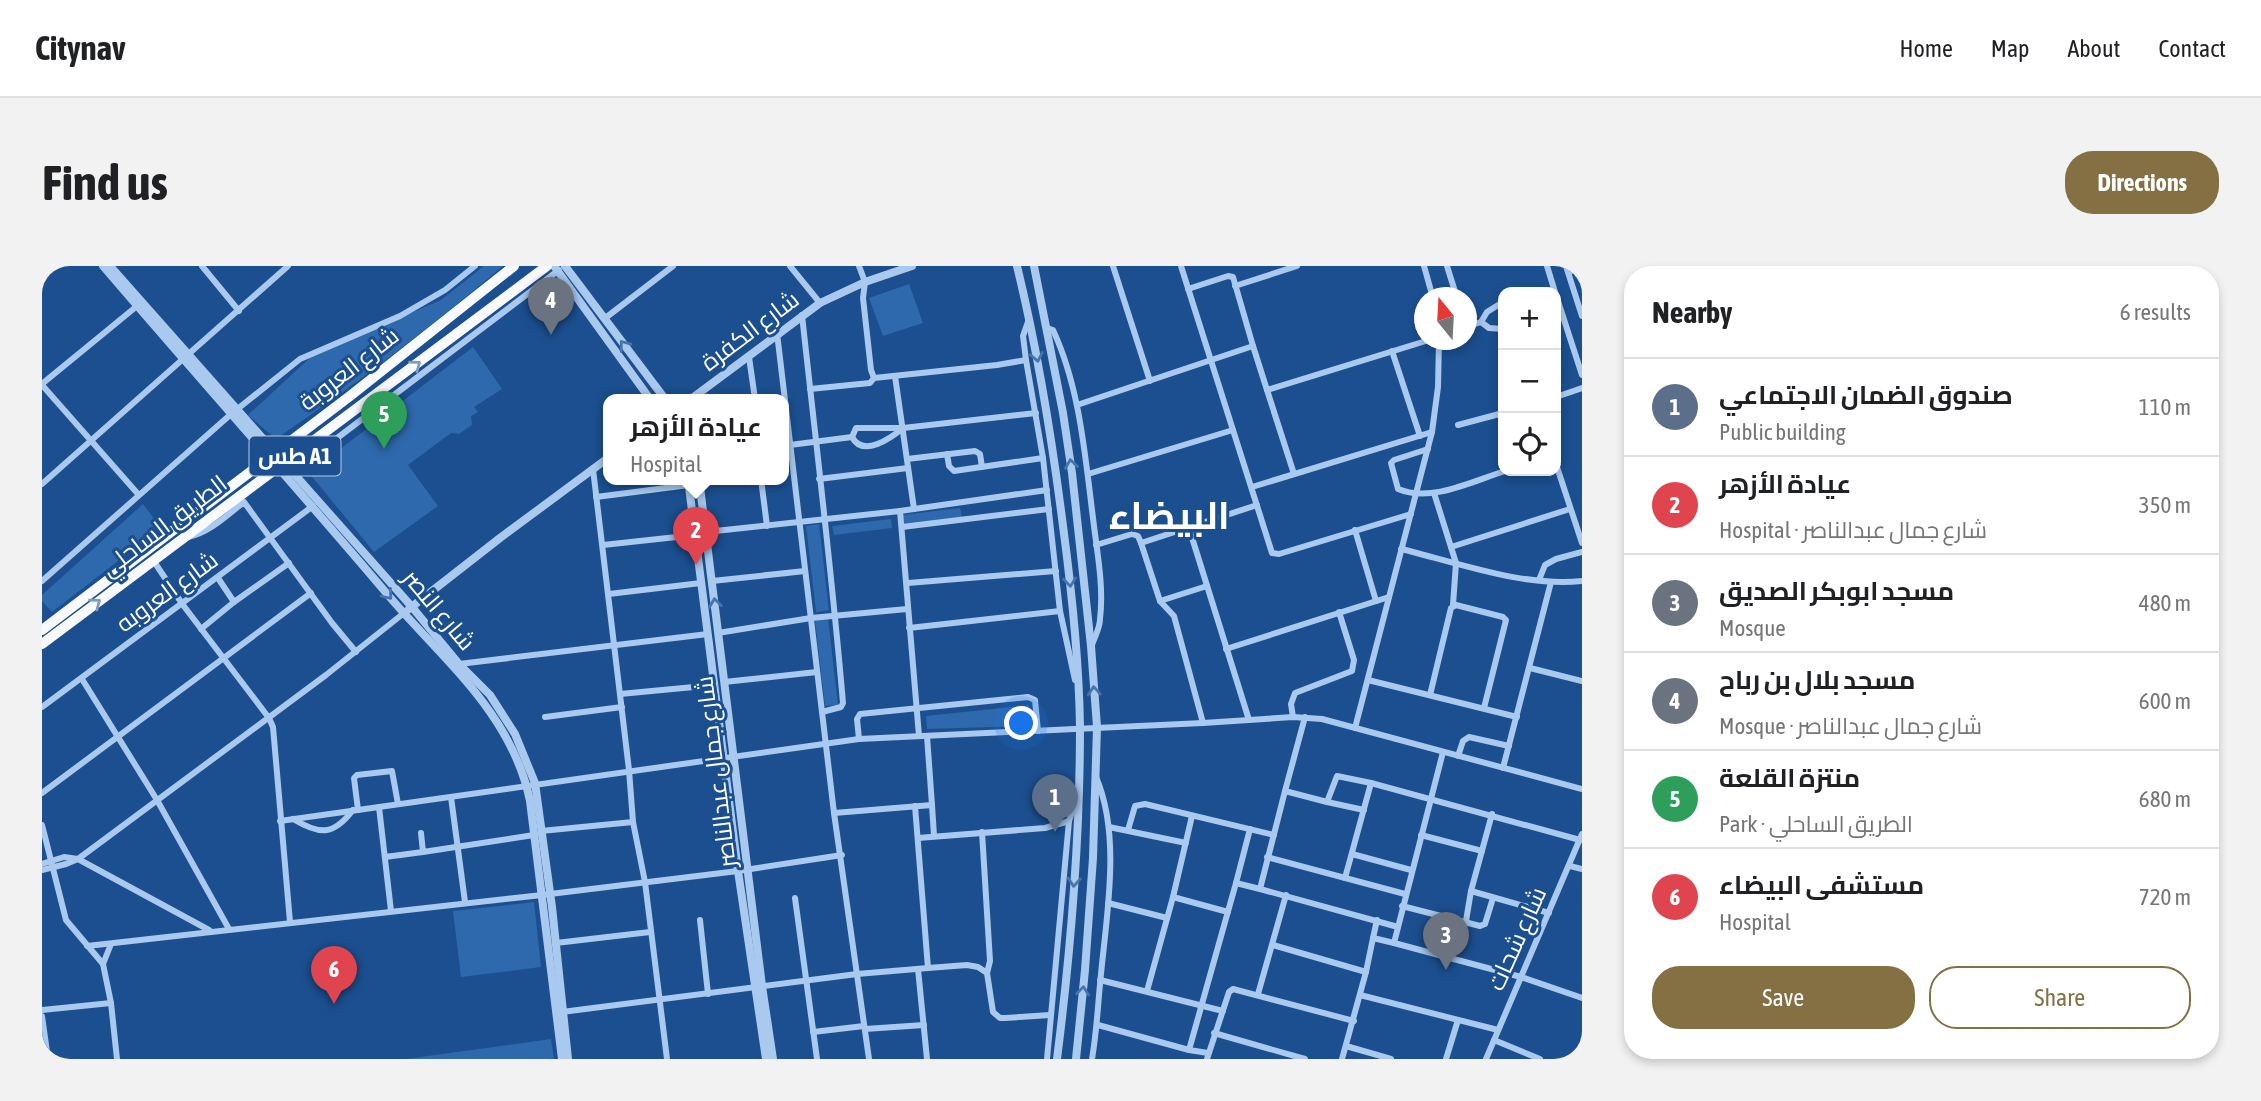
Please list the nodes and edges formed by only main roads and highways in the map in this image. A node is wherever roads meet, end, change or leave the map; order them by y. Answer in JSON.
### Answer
{"nodes":[{"id":1,"x":514,"y":266,"type":"edge"},
{"id":2,"x":547,"y":266,"type":"edge"},
{"id":3,"x":42,"y":630,"type":"edge"},
{"id":4,"x":42,"y":644,"type":"edge"}],
"edges":[{"from":1,"to":3,"type":"highway","name":"شارع العروبة","number":"طس A1"},
{"from":4,"to":2,"type":"highway","name":"الطريق الساحلي","number":"طس A1","one_way":true}]}
